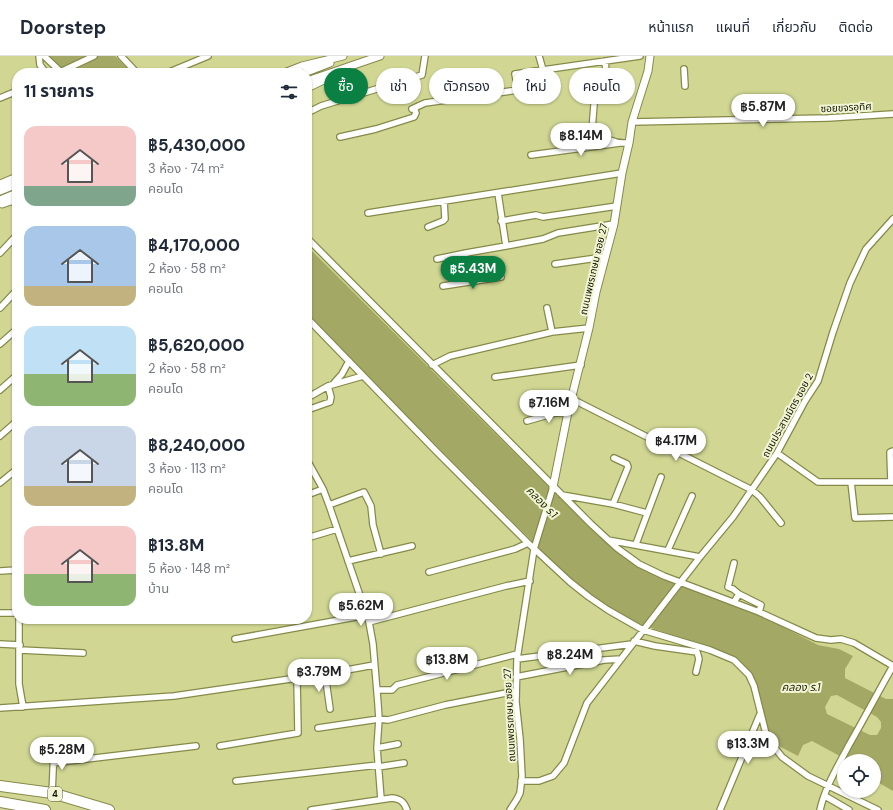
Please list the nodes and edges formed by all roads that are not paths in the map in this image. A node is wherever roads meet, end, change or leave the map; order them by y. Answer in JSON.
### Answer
{"nodes":[{"id":1,"x":40,"y":56,"type":"edge"},
{"id":2,"x":44,"y":56,"type":"edge"},
{"id":3,"x":94,"y":56,"type":"edge"},
{"id":4,"x":121,"y":56,"type":"edge"},
{"id":5,"x":208,"y":56,"type":"edge"},
{"id":6,"x":343,"y":56,"type":"edge"},
{"id":7,"x":350,"y":56,"type":"edge"},
{"id":8,"x":380,"y":56,"type":"edge"},
{"id":9,"x":425,"y":56,"type":"edge"},
{"id":10,"x":539,"y":56,"type":"edge"},
{"id":11,"x":640,"y":56,"type":"edge"},
{"id":12,"x":650,"y":56,"type":"edge"},
{"id":13,"x":363,"y":61,"type":"junction"},
{"id":14,"x":605,"y":61,"type":"junction"},
{"id":15,"x":42,"y":68,"type":"edge"},
{"id":16,"x":55,"y":68,"type":"edge"},
{"id":17,"x":70,"y":68,"type":"edge"},
{"id":18,"x":132,"y":68,"type":"edge"},
{"id":19,"x":180,"y":68,"type":"edge"},
{"id":20,"x":297,"y":68,"type":"edge"},
{"id":21,"x":542,"y":68,"type":"edge"},
{"id":22,"x":557,"y":68,"type":"edge"},
{"id":23,"x":684,"y":69,"type":"dead end"},
{"id":24,"x":312,"y":70,"type":"edge"},
{"id":25,"x":312,"y":79,"type":"edge"},
{"id":26,"x":312,"y":86,"type":"edge"},
{"id":27,"x":685,"y":86,"type":"dead end"},
{"id":28,"x":12,"y":93,"type":"edge"},
{"id":29,"x":0,"y":98,"type":"edge"},
{"id":30,"x":429,"y":102,"type":"edge"},
{"id":31,"x":312,"y":110,"type":"edge"},
{"id":32,"x":893,"y":114,"type":"edge"},
{"id":33,"x":632,"y":122,"type":"junction"},
{"id":34,"x":340,"y":137,"type":"dead end"},
{"id":35,"x":628,"y":143,"type":"junction"},
{"id":36,"x":531,"y":155,"type":"dead end"},
{"id":37,"x":622,"y":173,"type":"junction"},
{"id":38,"x":12,"y":179,"type":"edge"},
{"id":39,"x":1,"y":182,"type":"edge"},
{"id":40,"x":12,"y":186,"type":"edge"},
{"id":41,"x":0,"y":191,"type":"edge"},
{"id":42,"x":498,"y":193,"type":"junction"},
{"id":43,"x":12,"y":196,"type":"edge"},
{"id":44,"x":0,"y":200,"type":"edge"},
{"id":45,"x":12,"y":201,"type":"edge"},
{"id":46,"x":444,"y":201,"type":"junction"},
{"id":47,"x":0,"y":205,"type":"edge"},
{"id":48,"x":617,"y":206,"type":"junction"},
{"id":49,"x":368,"y":214,"type":"dead end"},
{"id":50,"x":893,"y":219,"type":"edge"},
{"id":51,"x":501,"y":221,"type":"junction"},
{"id":52,"x":614,"y":224,"type":"junction"},
{"id":53,"x":428,"y":227,"type":"dead end"},
{"id":54,"x":12,"y":240,"type":"edge"},
{"id":55,"x":312,"y":243,"type":"edge"},
{"id":56,"x":506,"y":246,"type":"junction"},
{"id":57,"x":0,"y":253,"type":"edge"},
{"id":58,"x":466,"y":253,"type":"junction"},
{"id":59,"x":604,"y":257,"type":"junction"},
{"id":60,"x":437,"y":259,"type":"dead end"},
{"id":61,"x":555,"y":264,"type":"dead end"},
{"id":62,"x":501,"y":277,"type":"dead end"},
{"id":63,"x":469,"y":282,"type":"junction"},
{"id":64,"x":443,"y":286,"type":"dead end"},
{"id":65,"x":12,"y":295,"type":"edge"},
{"id":66,"x":0,"y":308,"type":"edge"},
{"id":67,"x":547,"y":308,"type":"dead end"},
{"id":68,"x":312,"y":323,"type":"edge"},
{"id":69,"x":589,"y":328,"type":"junction"},
{"id":70,"x":552,"y":332,"type":"junction"},
{"id":71,"x":12,"y":333,"type":"edge"},
{"id":72,"x":0,"y":344,"type":"edge"},
{"id":73,"x":349,"y":361,"type":"junction"},
{"id":74,"x":432,"y":365,"type":"junction"},
{"id":75,"x":581,"y":365,"type":"junction"},
{"id":76,"x":363,"y":376,"type":"junction"},
{"id":77,"x":495,"y":377,"type":"dead end"},
{"id":78,"x":12,"y":379,"type":"edge"},
{"id":79,"x":334,"y":383,"type":"junction"},
{"id":80,"x":328,"y":386,"type":"junction"},
{"id":81,"x":0,"y":390,"type":"edge"},
{"id":82,"x":312,"y":395,"type":"edge"},
{"id":83,"x":572,"y":399,"type":"junction"},
{"id":84,"x":312,"y":408,"type":"edge"},
{"id":85,"x":568,"y":412,"type":"junction"},
{"id":86,"x":527,"y":421,"type":"dead end"},
{"id":87,"x":12,"y":425,"type":"edge"},
{"id":88,"x":0,"y":436,"type":"edge"},
{"id":89,"x":893,"y":451,"type":"edge"},
{"id":90,"x":777,"y":453,"type":"junction"},
{"id":91,"x":614,"y":458,"type":"dead end"},
{"id":92,"x":312,"y":470,"type":"edge"},
{"id":93,"x":12,"y":473,"type":"edge"},
{"id":94,"x":661,"y":477,"type":"dead end"},
{"id":95,"x":851,"y":482,"type":"junction"},
{"id":96,"x":892,"y":482,"type":"edge"},
{"id":97,"x":0,"y":483,"type":"edge"},
{"id":98,"x":553,"y":486,"type":"junction"},
{"id":99,"x":322,"y":489,"type":"junction"},
{"id":100,"x":752,"y":490,"type":"junction"},
{"id":101,"x":312,"y":493,"type":"edge"},
{"id":102,"x":562,"y":495,"type":"junction"},
{"id":103,"x":692,"y":496,"type":"dead end"},
{"id":104,"x":613,"y":504,"type":"junction"},
{"id":105,"x":328,"y":505,"type":"junction"},
{"id":106,"x":647,"y":513,"type":"junction"},
{"id":107,"x":893,"y":517,"type":"edge"},
{"id":108,"x":781,"y":523,"type":"dead end"},
{"id":109,"x":337,"y":529,"type":"junction"},
{"id":110,"x":312,"y":536,"type":"edge"},
{"id":111,"x":608,"y":540,"type":"junction"},
{"id":112,"x":528,"y":544,"type":"junction"},
{"id":113,"x":636,"y":544,"type":"junction"},
{"id":114,"x":412,"y":546,"type":"dead end"},
{"id":115,"x":535,"y":547,"type":"junction"},
{"id":116,"x":668,"y":550,"type":"junction"},
{"id":117,"x":381,"y":554,"type":"junction"},
{"id":118,"x":700,"y":557,"type":"junction"},
{"id":119,"x":348,"y":561,"type":"junction"},
{"id":120,"x":734,"y":563,"type":"dead end"},
{"id":121,"x":12,"y":570,"type":"edge"},
{"id":122,"x":0,"y":571,"type":"edge"},
{"id":123,"x":429,"y":572,"type":"dead end"},
{"id":124,"x":530,"y":581,"type":"junction"},
{"id":125,"x":680,"y":582,"type":"junction"},
{"id":126,"x":728,"y":587,"type":"junction"},
{"id":127,"x":739,"y":594,"type":"junction"},
{"id":128,"x":725,"y":598,"type":"junction"},
{"id":129,"x":734,"y":602,"type":"junction"},
{"id":130,"x":760,"y":612,"type":"junction"},
{"id":131,"x":0,"y":613,"type":"edge"},
{"id":132,"x":12,"y":613,"type":"edge"},
{"id":133,"x":367,"y":615,"type":"junction"},
{"id":134,"x":369,"y":622,"type":"junction"},
{"id":135,"x":19,"y":624,"type":"edge"},
{"id":136,"x":644,"y":629,"type":"junction"},
{"id":137,"x":235,"y":639,"type":"dead end"},
{"id":138,"x":633,"y":642,"type":"junction"},
{"id":139,"x":0,"y":644,"type":"edge"},
{"id":140,"x":20,"y":647,"type":"junction"},
{"id":141,"x":83,"y":653,"type":"dead end"},
{"id":142,"x":517,"y":657,"type":"junction"},
{"id":143,"x":621,"y":659,"type":"junction"},
{"id":144,"x":374,"y":665,"type":"junction"},
{"id":145,"x":696,"y":672,"type":"dead end"},
{"id":146,"x":326,"y":674,"type":"junction"},
{"id":147,"x":516,"y":677,"type":"junction"},
{"id":148,"x":297,"y":678,"type":"junction"},
{"id":149,"x":377,"y":690,"type":"junction"},
{"id":150,"x":516,"y":691,"type":"junction"},
{"id":151,"x":23,"y":707,"type":"junction"},
{"id":152,"x":0,"y":708,"type":"edge"},
{"id":153,"x":330,"y":709,"type":"dead end"},
{"id":154,"x":760,"y":713,"type":"junction"},
{"id":155,"x":379,"y":719,"type":"junction"},
{"id":156,"x":318,"y":728,"type":"dead end"},
{"id":157,"x":398,"y":744,"type":"dead end"},
{"id":158,"x":196,"y":746,"type":"dead end"},
{"id":159,"x":220,"y":746,"type":"dead end"},
{"id":160,"x":377,"y":748,"type":"junction"},
{"id":161,"x":54,"y":749,"type":"dead end"},
{"id":162,"x":53,"y":763,"type":"junction"},
{"id":163,"x":404,"y":763,"type":"dead end"},
{"id":164,"x":378,"y":766,"type":"junction"},
{"id":165,"x":236,"y":781,"type":"dead end"},
{"id":166,"x":521,"y":781,"type":"junction"},
{"id":167,"x":0,"y":786,"type":"edge"},
{"id":168,"x":828,"y":786,"type":"junction"},
{"id":169,"x":52,"y":793,"type":"junction"},
{"id":170,"x":824,"y":796,"type":"junction"},
{"id":171,"x":381,"y":799,"type":"junction"},
{"id":172,"x":0,"y":802,"type":"edge"},
{"id":173,"x":45,"y":810,"type":"edge"},
{"id":174,"x":109,"y":810,"type":"edge"},
{"id":175,"x":311,"y":810,"type":"edge"},
{"id":176,"x":407,"y":810,"type":"edge"},
{"id":177,"x":510,"y":810,"type":"edge"},
{"id":178,"x":720,"y":810,"type":"edge"},
{"id":179,"x":820,"y":810,"type":"edge"},
{"id":180,"x":849,"y":810,"type":"edge"},
{"id":181,"x":878,"y":810,"type":"edge"}],
"edges":[{"from":1,"to":15,"type":"street"},
{"from":2,"to":16,"type":"street"},
{"from":3,"to":17,"type":"street"},
{"from":4,"to":18,"type":"street"},
{"from":5,"to":19,"type":"street"},
{"from":6,"to":20,"type":"street"},
{"from":7,"to":24,"type":"street"},
{"from":8,"to":13,"type":"street"},
{"from":9,"to":31,"type":"street"},
{"from":10,"to":21,"type":"street"},
{"from":11,"to":14,"type":"street"},
{"from":12,"to":33,"type":"street","name":"ถนนเพชรเกษม ซอย 27"},
{"from":13,"to":25,"type":"street"},
{"from":13,"to":26,"type":"street"},
{"from":14,"to":22,"type":"street"},
{"from":14,"to":35,"type":"street"},
{"from":23,"to":27,"type":"street"},
{"from":28,"to":29,"type":"street"},
{"from":30,"to":34,"type":"street"},
{"from":32,"to":33,"type":"street","name":"ซอยขจรอุทิศ"},
{"from":33,"to":35,"type":"street","name":"ถนนเพชรเกษม ซอย 27"},
{"from":35,"to":36,"type":"street"},
{"from":35,"to":37,"type":"street","name":"ถนนเพชรเกษม ซอย 27"},
{"from":37,"to":42,"type":"street"},
{"from":37,"to":48,"type":"street","name":"ถนนเพชรเกษม ซอย 27"},
{"from":38,"to":39,"type":"street"},
{"from":40,"to":41,"type":"street"},
{"from":42,"to":46,"type":"street"},
{"from":42,"to":51,"type":"street"},
{"from":43,"to":44,"type":"street"},
{"from":45,"to":47,"type":"street"},
{"from":46,"to":49,"type":"street"},
{"from":46,"to":53,"type":"street"},
{"from":48,"to":51,"type":"street"},
{"from":48,"to":52,"type":"street","name":"ถนนเพชรเกษม ซอย 27"},
{"from":50,"to":90,"type":"street","name":"ถนนประสานมิตร ซอย 2"},
{"from":51,"to":56,"type":"street"},
{"from":52,"to":56,"type":"street"},
{"from":52,"to":59,"type":"street","name":"ถนนเพชรเกษม ซอย 27"},
{"from":54,"to":57,"type":"street"},
{"from":55,"to":74,"type":"street"},
{"from":56,"to":58,"type":"street"},
{"from":58,"to":60,"type":"street"},
{"from":58,"to":63,"type":"street"},
{"from":59,"to":61,"type":"street"},
{"from":59,"to":69,"type":"street","name":"ถนนเพชรเกษม ซอย 27"},
{"from":62,"to":63,"type":"street"},
{"from":63,"to":64,"type":"street"},
{"from":65,"to":66,"type":"street"},
{"from":67,"to":70,"type":"street"},
{"from":68,"to":73,"type":"street"},
{"from":69,"to":70,"type":"street"},
{"from":69,"to":75,"type":"street","name":"ถนนเพชรเกษม ซอย 27"},
{"from":70,"to":74,"type":"street"},
{"from":71,"to":72,"type":"street"},
{"from":73,"to":76,"type":"street"},
{"from":73,"to":79,"type":"street"},
{"from":74,"to":98,"type":"street"},
{"from":75,"to":77,"type":"street"},
{"from":75,"to":83,"type":"street","name":"ถนนเพชรเกษม ซอย 27"},
{"from":76,"to":79,"type":"street"},
{"from":76,"to":112,"type":"street"},
{"from":78,"to":81,"type":"street"},
{"from":79,"to":80,"type":"street"},
{"from":80,"to":82,"type":"street"},
{"from":80,"to":84,"type":"street"},
{"from":83,"to":85,"type":"street","name":"ถนนเพชรเกษม ซอย 27"},
{"from":83,"to":100,"type":"street"},
{"from":85,"to":86,"type":"street"},
{"from":85,"to":98,"type":"street","name":"ถนนเพชรเกษม ซอย 27"},
{"from":87,"to":88,"type":"street"},
{"from":89,"to":96,"type":"street"},
{"from":90,"to":95,"type":"street"},
{"from":90,"to":100,"type":"street","name":"ถนนประสานมิตร ซอย 2"},
{"from":91,"to":104,"type":"street"},
{"from":92,"to":99,"type":"street"},
{"from":93,"to":97,"type":"street"},
{"from":94,"to":106,"type":"street"},
{"from":95,"to":96,"type":"street"},
{"from":95,"to":107,"type":"street"},
{"from":98,"to":102,"type":"street"},
{"from":98,"to":115,"type":"street","name":"ถนนเพชรเกษม ซอย 27"},
{"from":99,"to":101,"type":"street"},
{"from":99,"to":105,"type":"street"},
{"from":100,"to":108,"type":"street"},
{"from":100,"to":118,"type":"street","name":"ถนนประสานมิตร ซอย 2"},
{"from":102,"to":104,"type":"street"},
{"from":102,"to":111,"type":"street"},
{"from":103,"to":116,"type":"street"},
{"from":104,"to":106,"type":"street"},
{"from":105,"to":109,"type":"street"},
{"from":105,"to":117,"type":"street"},
{"from":106,"to":113,"type":"street"},
{"from":109,"to":110,"type":"street"},
{"from":109,"to":119,"type":"street"},
{"from":111,"to":113,"type":"street"},
{"from":111,"to":125,"type":"street"},
{"from":112,"to":115,"type":"street"},
{"from":112,"to":123,"type":"street"},
{"from":113,"to":116,"type":"street"},
{"from":114,"to":117,"type":"street"},
{"from":115,"to":124,"type":"street","name":"ถนนเพชรเกษม ซอย 27"},
{"from":115,"to":136,"type":"street"},
{"from":116,"to":118,"type":"street"},
{"from":117,"to":119,"type":"street"},
{"from":118,"to":125,"type":"street","name":"ถนนประสานมิตร ซอย 2"},
{"from":119,"to":133,"type":"street"},
{"from":120,"to":126,"type":"street"},
{"from":121,"to":122,"type":"street"},
{"from":124,"to":134,"type":"street"},
{"from":124,"to":142,"type":"street","name":"ถนนเพชรเกษม ซอย 27"},
{"from":125,"to":128,"type":"street"},
{"from":125,"to":136,"type":"street","name":"ถนนประสานมิตร ซอย 2"},
{"from":126,"to":127,"type":"street"},
{"from":126,"to":128,"type":"street"},
{"from":127,"to":129,"type":"street"},
{"from":127,"to":130,"type":"street"},
{"from":128,"to":129,"type":"street"},
{"from":129,"to":130,"type":"street"},
{"from":130,"to":168,"type":"street"},
{"from":131,"to":132,"type":"street"},
{"from":133,"to":134,"type":"street"},
{"from":133,"to":137,"type":"street"},
{"from":134,"to":144,"type":"street"},
{"from":135,"to":140,"type":"street"},
{"from":136,"to":138,"type":"street","name":"ถนนประสานมิตร ซอย 2"},
{"from":136,"to":154,"type":"street"},
{"from":138,"to":142,"type":"street"},
{"from":138,"to":143,"type":"street","name":"ถนนประสานมิตร ซอย 2"},
{"from":138,"to":145,"type":"street"},
{"from":139,"to":140,"type":"street"},
{"from":140,"to":141,"type":"street"},
{"from":140,"to":151,"type":"street"},
{"from":142,"to":147,"type":"street","name":"ถนนเพชรเกษม ซอย 27"},
{"from":142,"to":149,"type":"street"},
{"from":143,"to":147,"type":"street"},
{"from":143,"to":166,"type":"street","name":"ถนนประสานมิตร ซอย 2"},
{"from":144,"to":146,"type":"street"},
{"from":144,"to":149,"type":"street"},
{"from":146,"to":148,"type":"street"},
{"from":146,"to":153,"type":"street"},
{"from":147,"to":150,"type":"street","name":"ถนนเพชรเกษม ซอย 27"},
{"from":148,"to":151,"type":"street"},
{"from":148,"to":159,"type":"street"},
{"from":149,"to":155,"type":"street"},
{"from":150,"to":155,"type":"street"},
{"from":150,"to":166,"type":"street","name":"ถนนเพชรเกษม ซอย 27"},
{"from":151,"to":152,"type":"street"},
{"from":154,"to":168,"type":"street"},
{"from":154,"to":178,"type":"street"},
{"from":155,"to":156,"type":"street"},
{"from":155,"to":160,"type":"street"},
{"from":157,"to":160,"type":"street"},
{"from":158,"to":162,"type":"street"},
{"from":160,"to":164,"type":"street"},
{"from":161,"to":162,"type":"street"},
{"from":162,"to":169,"type":"street"},
{"from":163,"to":164,"type":"street"},
{"from":164,"to":165,"type":"street"},
{"from":164,"to":171,"type":"street"},
{"from":166,"to":177,"type":"street","name":"ถนนเพชรเกษม ซอย 27"},
{"from":167,"to":169,"type":"highway","number":"4"},
{"from":168,"to":170,"type":"street"},
{"from":168,"to":181,"type":"street"},
{"from":169,"to":174,"type":"highway","number":"4"},
{"from":170,"to":179,"type":"street"},
{"from":170,"to":180,"type":"street"},
{"from":171,"to":175,"type":"street"},
{"from":171,"to":176,"type":"street"},
{"from":172,"to":173,"type":"highway","number":"4"}]}
